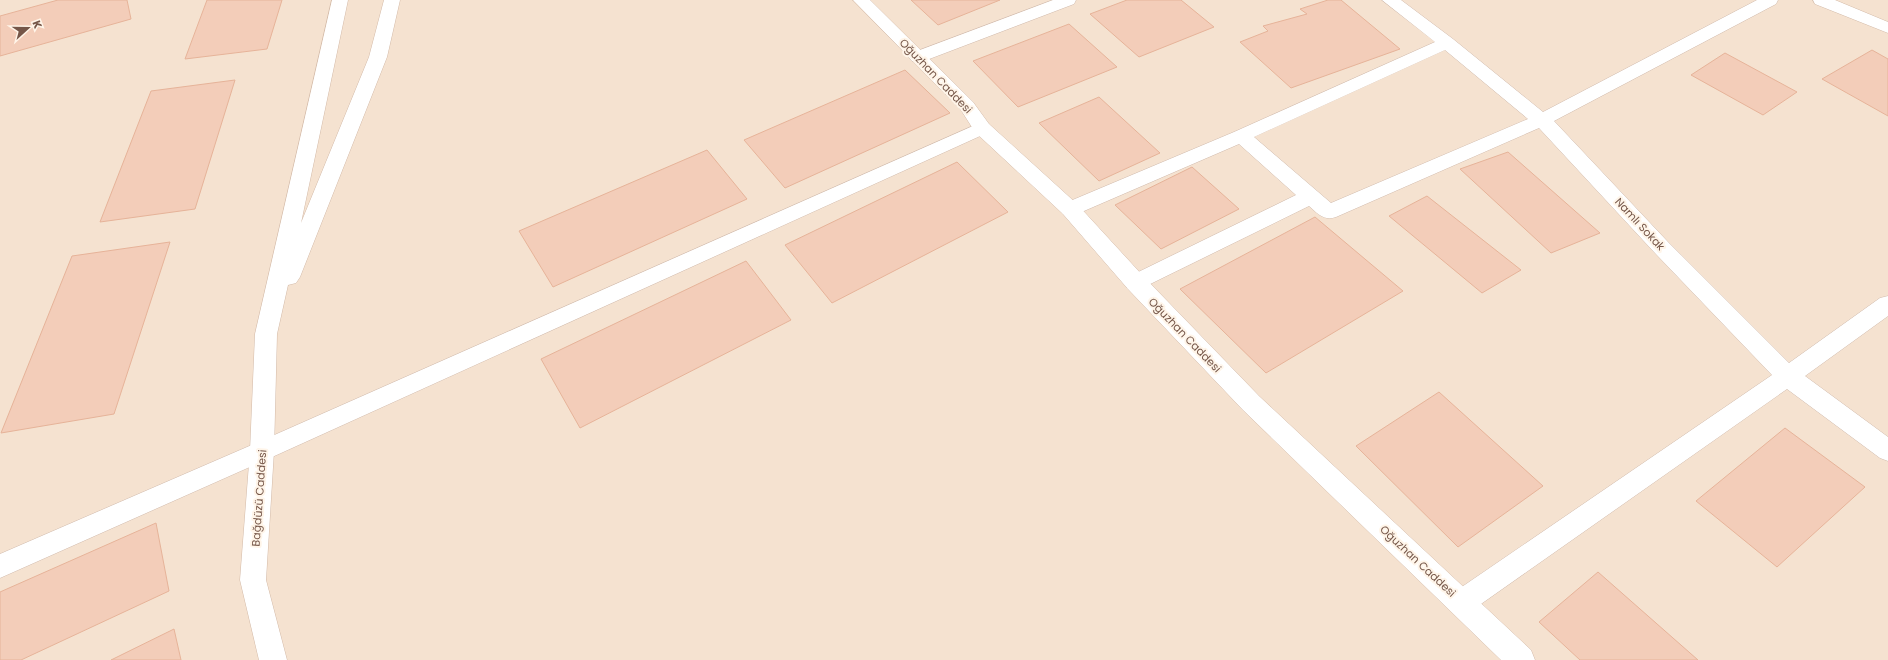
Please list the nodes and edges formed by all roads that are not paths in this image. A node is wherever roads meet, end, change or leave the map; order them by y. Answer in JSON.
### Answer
{"nodes":[{"id":1,"x":340,"y":0,"type":"edge"},
{"id":2,"x":392,"y":0,"type":"edge"},
{"id":3,"x":861,"y":0,"type":"edge"},
{"id":4,"x":1068,"y":0,"type":"edge"},
{"id":5,"x":1390,"y":0,"type":"edge"},
{"id":6,"x":1770,"y":0,"type":"edge"},
{"id":7,"x":1821,"y":0,"type":"edge"},
{"id":8,"x":1888,"y":28,"type":"edge"},
{"id":9,"x":1447,"y":43,"type":"junction"},
{"id":10,"x":918,"y":57,"type":"junction"},
{"id":11,"x":1542,"y":120,"type":"junction"},
{"id":12,"x":982,"y":128,"type":"junction"},
{"id":13,"x":1241,"y":136,"type":"junction"},
{"id":14,"x":1311,"y":196,"type":"junction"},
{"id":15,"x":1070,"y":209,"type":"junction"},
{"id":16,"x":1136,"y":283,"type":"junction"},
{"id":17,"x":1888,"y":304,"type":"edge"},
{"id":18,"x":266,"y":334,"type":"junction"},
{"id":19,"x":1787,"y":376,"type":"junction"},
{"id":20,"x":1888,"y":451,"type":"edge"},
{"id":21,"x":262,"y":452,"type":"junction"},
{"id":22,"x":0,"y":566,"type":"edge"},
{"id":23,"x":1462,"y":602,"type":"junction"},
{"id":24,"x":273,"y":660,"type":"edge"},
{"id":25,"x":1521,"y":660,"type":"edge"}],
"edges":[{"from":1,"to":18,"type":"street"},
{"from":2,"to":18,"type":"street"},
{"from":3,"to":10,"type":"street","name":"Oğuzhan Caddesi"},
{"from":4,"to":10,"type":"street"},
{"from":5,"to":9,"type":"street","name":"Namlı Sokak"},
{"from":6,"to":11,"type":"street"},
{"from":7,"to":8,"type":"street"},
{"from":9,"to":11,"type":"street","name":"Namlı Sokak"},
{"from":9,"to":13,"type":"street"},
{"from":10,"to":12,"type":"street","name":"Oğuzhan Caddesi"},
{"from":11,"to":14,"type":"street"},
{"from":11,"to":19,"type":"street","name":"Namlı Sokak"},
{"from":12,"to":15,"type":"street","name":"Oğuzhan Caddesi"},
{"from":12,"to":21,"type":"street"},
{"from":13,"to":14,"type":"street"},
{"from":13,"to":15,"type":"street"},
{"from":14,"to":16,"type":"street"},
{"from":15,"to":16,"type":"street","name":"Oğuzhan Caddesi"},
{"from":16,"to":23,"type":"street","name":"Oğuzhan Caddesi"},
{"from":17,"to":19,"type":"street"},
{"from":18,"to":21,"type":"street","name":"Bağdüzü Caddesi"},
{"from":19,"to":20,"type":"street","name":"Namlı Sokak"},
{"from":19,"to":23,"type":"street"},
{"from":21,"to":22,"type":"street"},
{"from":21,"to":24,"type":"street","name":"Bağdüzü Caddesi"},
{"from":23,"to":25,"type":"street","name":"Oğuzhan Caddesi"}]}
